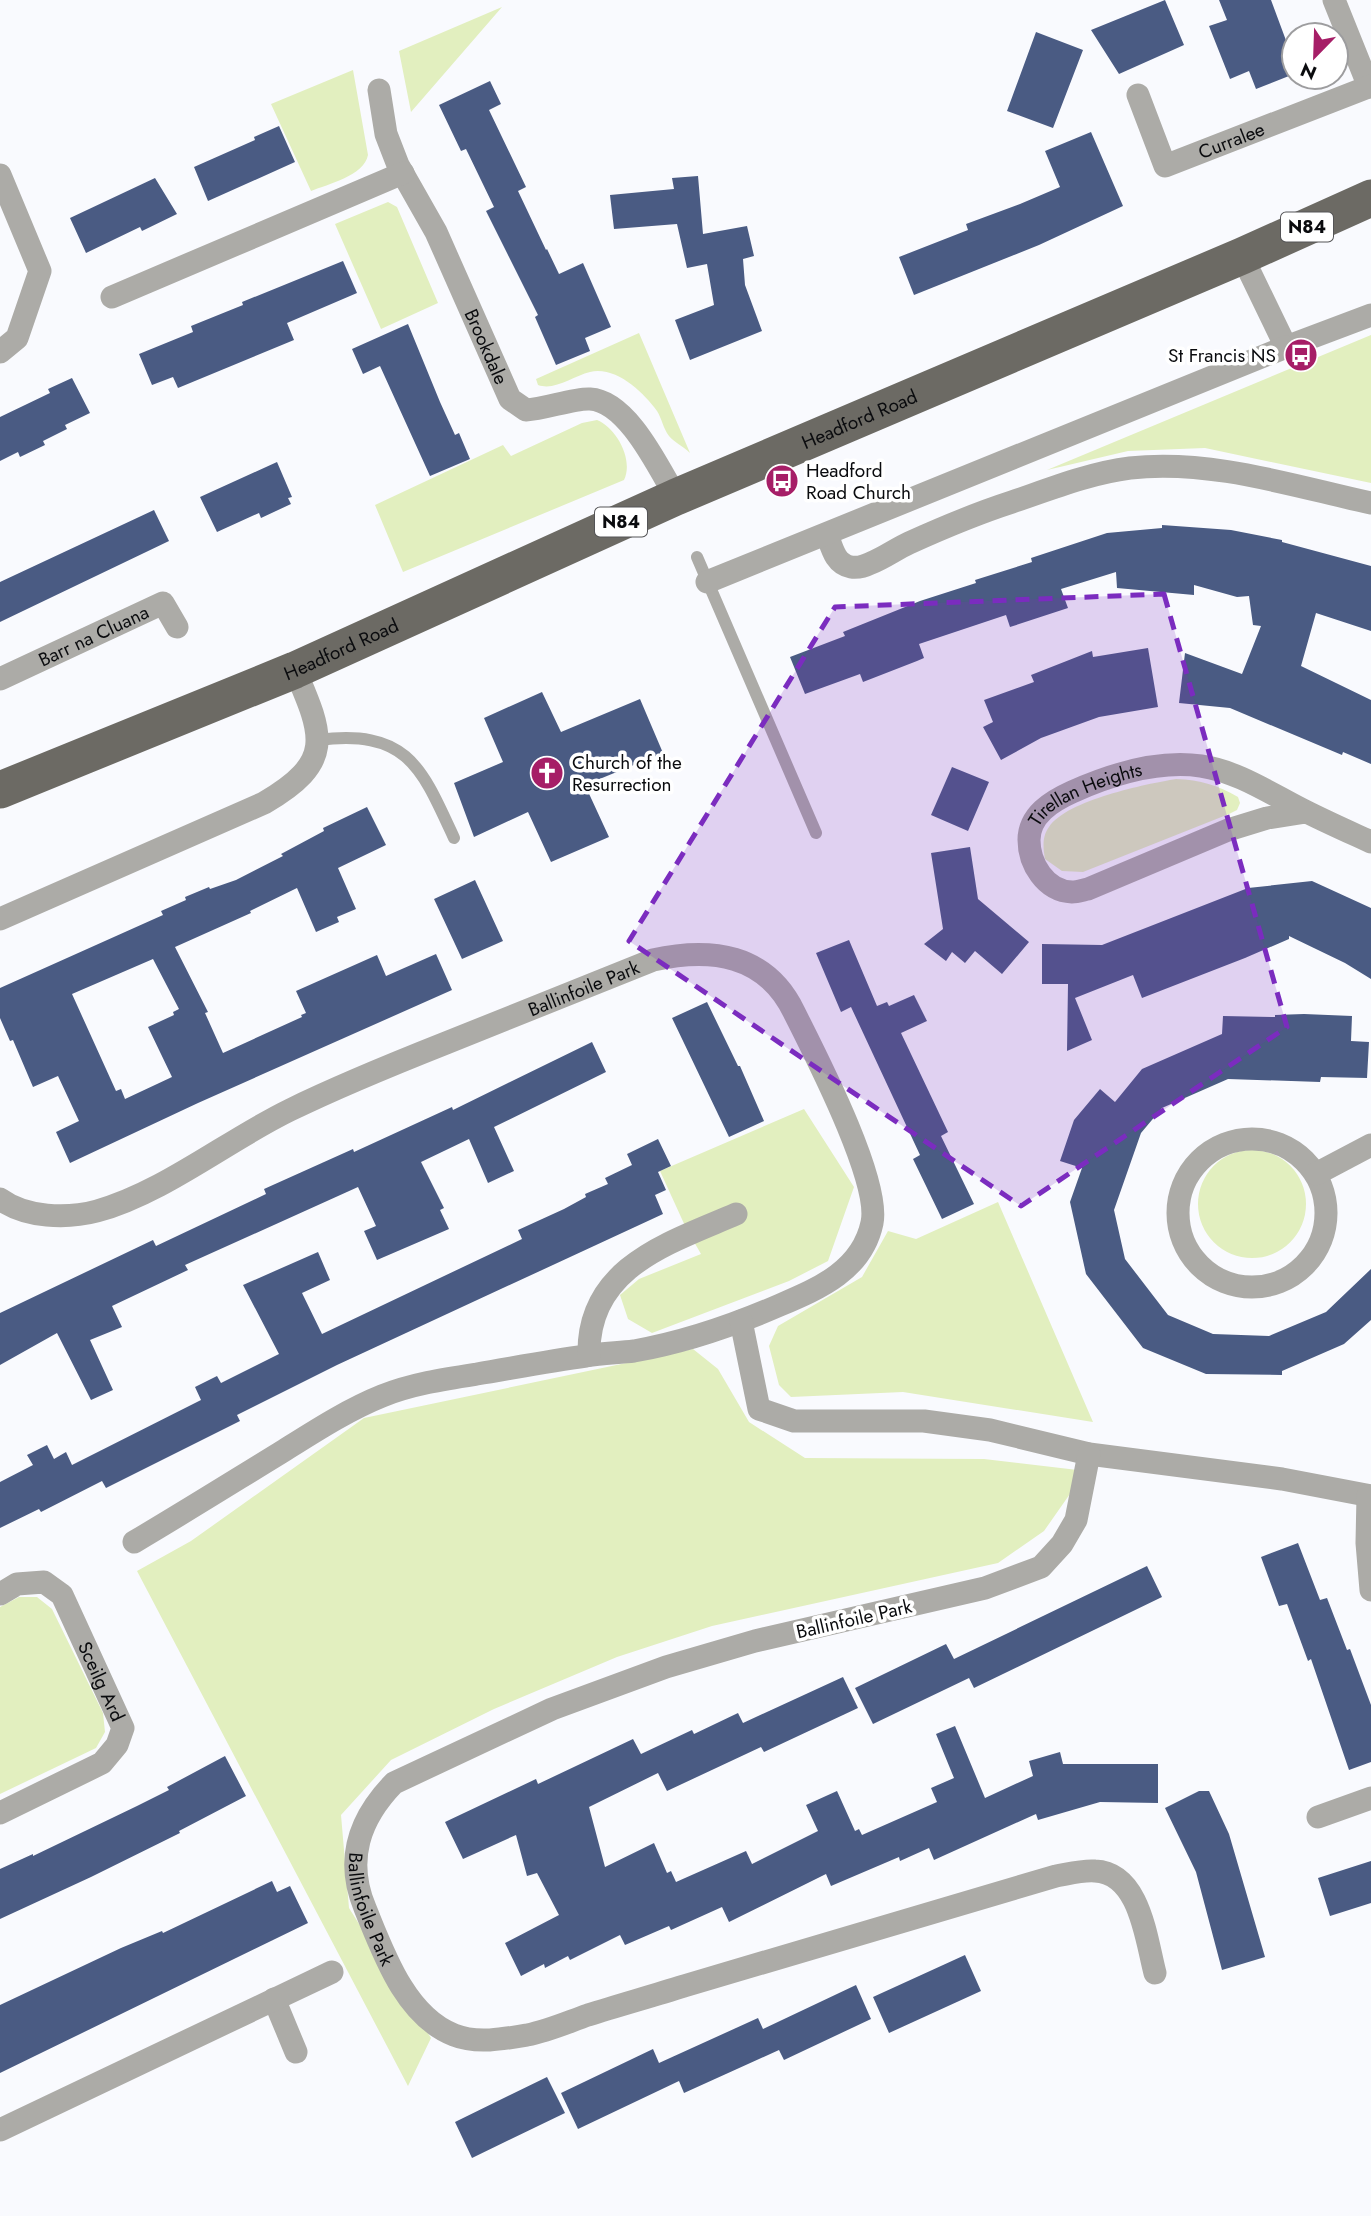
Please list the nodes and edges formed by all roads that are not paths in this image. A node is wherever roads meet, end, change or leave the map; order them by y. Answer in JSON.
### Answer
{"nodes":[{"id":1,"x":1334,"y":0,"type":"edge"},
{"id":2,"x":1370,"y":86,"type":"edge"},
{"id":3,"x":379,"y":90,"type":"dead end"},
{"id":4,"x":1138,"y":95,"type":"dead end"},
{"id":5,"x":403,"y":173,"type":"junction"},
{"id":6,"x":3,"y":188,"type":"edge"},
{"id":7,"x":1371,"y":198,"type":"edge"},
{"id":8,"x":1242,"y":256,"type":"junction"},
{"id":9,"x":112,"y":297,"type":"dead end"},
{"id":10,"x":1371,"y":314,"type":"edge"},
{"id":11,"x":1286,"y":347,"type":"junction"},
{"id":12,"x":0,"y":352,"type":"edge"},
{"id":13,"x":676,"y":497,"type":"junction"},
{"id":14,"x":1371,"y":503,"type":"edge"},
{"id":15,"x":827,"y":534,"type":"junction"},
{"id":16,"x":697,"y":557,"type":"dead end"},
{"id":17,"x":707,"y":582,"type":"junction"},
{"id":18,"x":177,"y":627,"type":"dead end"},
{"id":19,"x":295,"y":670,"type":"junction"},
{"id":20,"x":0,"y":679,"type":"edge"},
{"id":21,"x":318,"y":740,"type":"junction"},
{"id":22,"x":0,"y":790,"type":"edge"},
{"id":23,"x":1306,"y":812,"type":"junction"},
{"id":24,"x":816,"y":833,"type":"dead end"},
{"id":25,"x":454,"y":838,"type":"dead end"},
{"id":26,"x":1371,"y":842,"type":"edge"},
{"id":27,"x":0,"y":919,"type":"edge"},
{"id":28,"x":1371,"y":1145,"type":"edge"},
{"id":29,"x":1316,"y":1174,"type":"junction"},
{"id":30,"x":0,"y":1199,"type":"edge"},
{"id":31,"x":736,"y":1214,"type":"dead end"},
{"id":32,"x":741,"y":1321,"type":"junction"},
{"id":33,"x":589,"y":1355,"type":"junction"},
{"id":34,"x":1089,"y":1454,"type":"junction"},
{"id":35,"x":1370,"y":1496,"type":"edge"},
{"id":36,"x":134,"y":1542,"type":"dead end"},
{"id":37,"x":1371,"y":1590,"type":"edge"},
{"id":38,"x":0,"y":1594,"type":"edge"},
{"id":39,"x":1371,"y":1798,"type":"edge"},
{"id":40,"x":0,"y":1813,"type":"edge"},
{"id":41,"x":1318,"y":1817,"type":"dead end"},
{"id":42,"x":332,"y":1972,"type":"dead end"},
{"id":43,"x":1155,"y":1973,"type":"dead end"},
{"id":44,"x":274,"y":1999,"type":"junction"},
{"id":45,"x":296,"y":2052,"type":"dead end"},
{"id":46,"x":0,"y":2130,"type":"edge"}],
"edges":[{"from":1,"to":2,"type":"street"},
{"from":2,"to":4,"type":"street","name":"Curralee"},
{"from":3,"to":5,"type":"street","name":"Brookdale"},
{"from":5,"to":9,"type":"street"},
{"from":5,"to":13,"type":"street","name":"Brookdale"},
{"from":6,"to":12,"type":"street"},
{"from":7,"to":8,"type":"main road","name":"Headford Road","number":"N84"},
{"from":8,"to":11,"type":"street"},
{"from":8,"to":13,"type":"main road","name":"Headford Road","number":"N84"},
{"from":10,"to":11,"type":"street"},
{"from":11,"to":15,"type":"street"},
{"from":13,"to":19,"type":"main road","name":"Headford Road","number":"N84"},
{"from":14,"to":15,"type":"street"},
{"from":15,"to":17,"type":"street"},
{"from":16,"to":17,"type":"lane"},
{"from":17,"to":24,"type":"lane"},
{"from":18,"to":20,"type":"street","name":"Barr na Cluana"},
{"from":19,"to":21,"type":"street"},
{"from":19,"to":22,"type":"main road","name":"Headford Road","number":"N84"},
{"from":21,"to":25,"type":"lane"},
{"from":21,"to":27,"type":"street"},
{"from":23,"to":23,"type":"street","name":"Tirellan Heights"},
{"from":23,"to":26,"type":"street","name":"Tirellan Heights"},
{"from":28,"to":29,"type":"street"},
{"from":29,"to":29,"type":"street"},
{"from":30,"to":32,"type":"street","name":"Ballinfoile Park"},
{"from":31,"to":33,"type":"street"},
{"from":32,"to":33,"type":"street","name":"Ballinfoile Park"},
{"from":32,"to":34,"type":"street"},
{"from":33,"to":36,"type":"street","name":"Ballinfoile Park"},
{"from":34,"to":35,"type":"street"},
{"from":34,"to":43,"type":"street","name":"Ballinfoile Park"},
{"from":35,"to":37,"type":"street"},
{"from":38,"to":40,"type":"street","name":"Sceilg Ard"},
{"from":39,"to":41,"type":"street"},
{"from":42,"to":44,"type":"street"},
{"from":44,"to":45,"type":"street"},
{"from":44,"to":46,"type":"street"}]}
